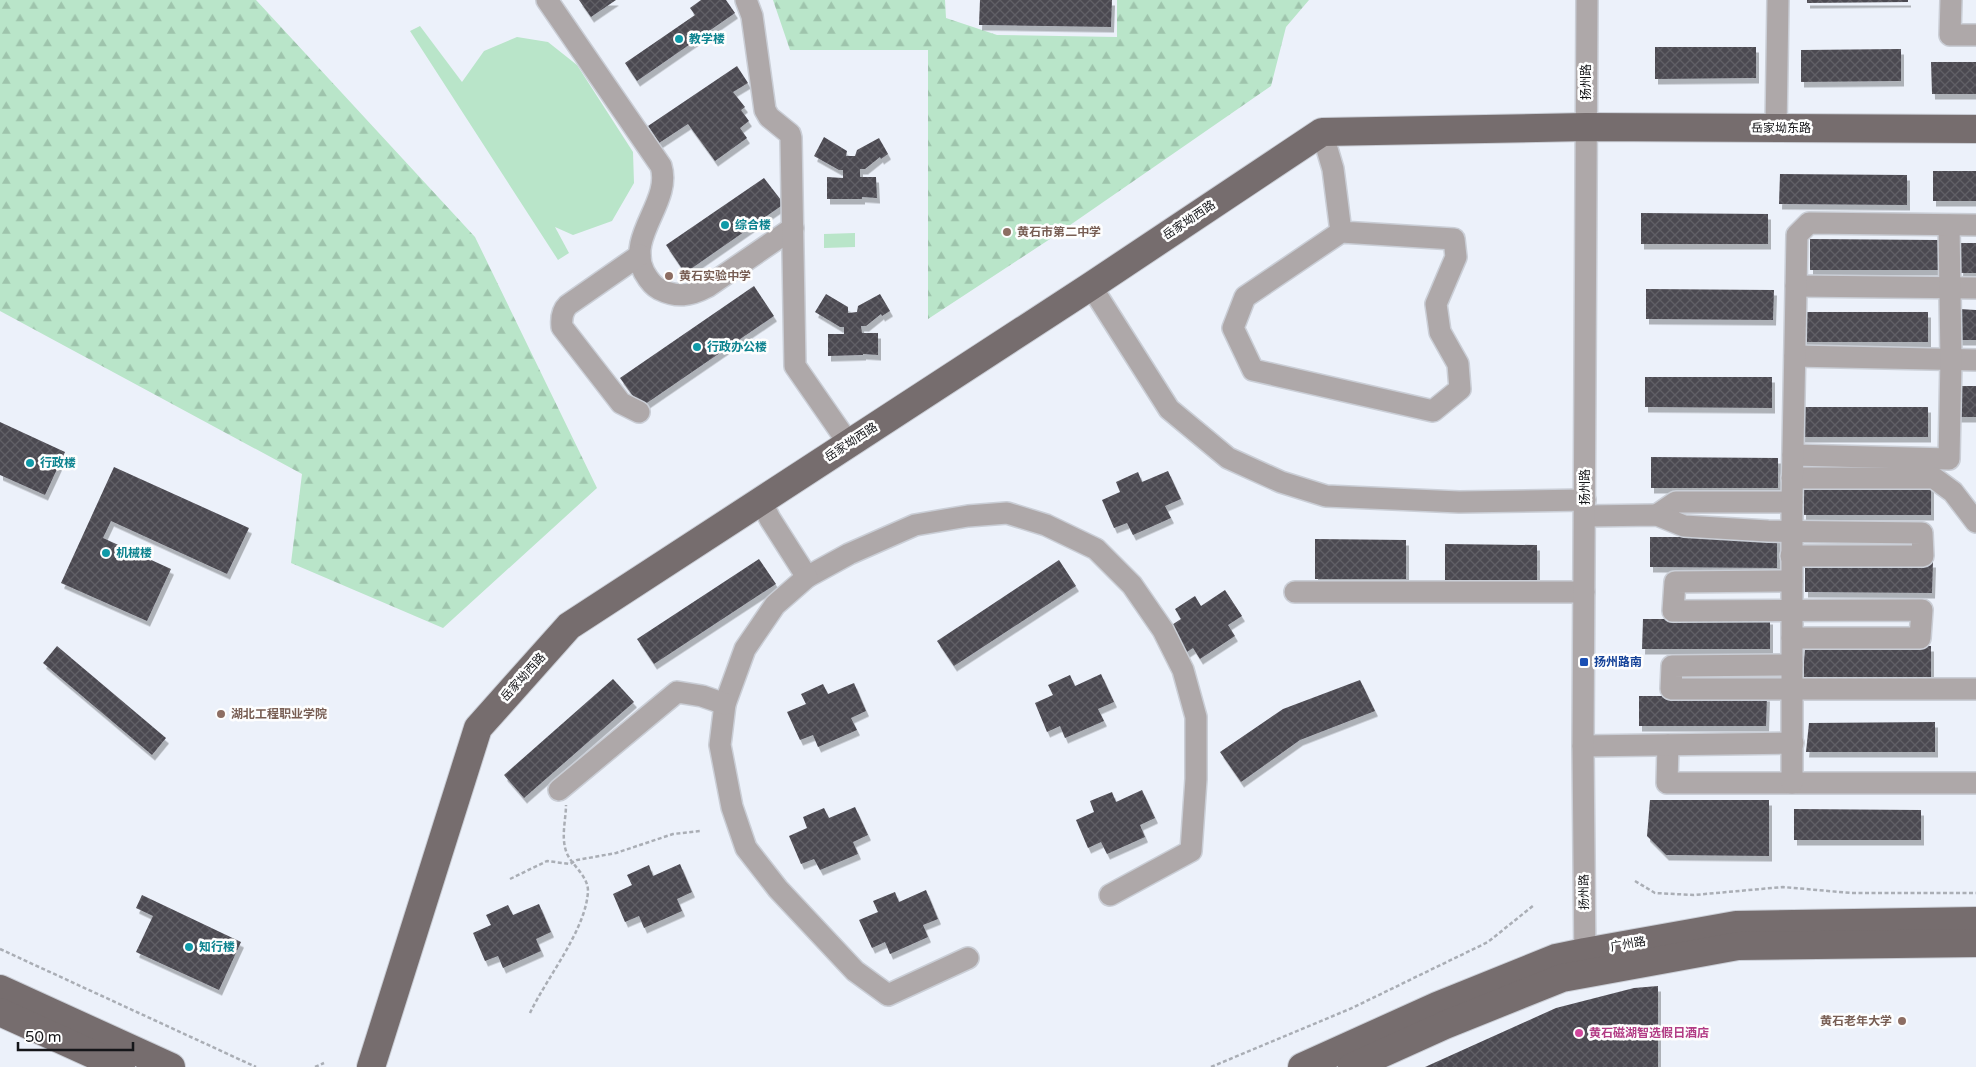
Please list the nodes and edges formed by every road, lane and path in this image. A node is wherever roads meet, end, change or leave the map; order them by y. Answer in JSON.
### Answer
{"nodes":[{"id":1,"x":547,"y":0,"type":"edge"},
{"id":2,"x":746,"y":0,"type":"edge"},
{"id":3,"x":1587,"y":0,"type":"edge"},
{"id":4,"x":1778,"y":0,"type":"edge"},
{"id":5,"x":1951,"y":0,"type":"edge"},
{"id":6,"x":1976,"y":35,"type":"edge"},
{"id":7,"x":1586,"y":127,"type":"junction"},
{"id":8,"x":1776,"y":128,"type":"junction"},
{"id":9,"x":1976,"y":129,"type":"edge"},
{"id":10,"x":1322,"y":132,"type":"junction"},
{"id":11,"x":1949,"y":225,"type":"junction"},
{"id":12,"x":1976,"y":225,"type":"edge"},
{"id":13,"x":793,"y":228,"type":"junction"},
{"id":14,"x":1341,"y":232,"type":"junction"},
{"id":15,"x":640,"y":255,"type":"junction"},
{"id":16,"x":1091,"y":286,"type":"junction"},
{"id":17,"x":1796,"y":286,"type":"junction"},
{"id":18,"x":1950,"y":288,"type":"junction"},
{"id":19,"x":1976,"y":288,"type":"edge"},
{"id":20,"x":1795,"y":356,"type":"junction"},
{"id":21,"x":1950,"y":360,"type":"junction"},
{"id":22,"x":1976,"y":360,"type":"edge"},
{"id":23,"x":638,"y":412,"type":"dead end"},
{"id":24,"x":848,"y":444,"type":"junction"},
{"id":25,"x":1793,"y":455,"type":"junction"},
{"id":26,"x":1949,"y":459,"type":"junction"},
{"id":27,"x":1792,"y":478,"type":"junction"},
{"id":28,"x":1953,"y":492,"type":"junction"},
{"id":29,"x":761,"y":501,"type":"junction"},
{"id":30,"x":1792,"y":502,"type":"junction"},
{"id":31,"x":1585,"y":508,"type":"junction"},
{"id":32,"x":1657,"y":515,"type":"junction"},
{"id":33,"x":1976,"y":522,"type":"edge"},
{"id":34,"x":1792,"y":530,"type":"junction"},
{"id":35,"x":1791,"y":556,"type":"junction"},
{"id":36,"x":807,"y":577,"type":"junction"},
{"id":37,"x":1792,"y":581,"type":"junction"},
{"id":38,"x":1295,"y":592,"type":"dead end"},
{"id":39,"x":1584,"y":592,"type":"junction"},
{"id":40,"x":1792,"y":610,"type":"junction"},
{"id":41,"x":1792,"y":638,"type":"junction"},
{"id":42,"x":1792,"y":665,"type":"junction"},
{"id":43,"x":1792,"y":688,"type":"junction"},
{"id":44,"x":1976,"y":689,"type":"edge"},
{"id":45,"x":725,"y":704,"type":"junction"},
{"id":46,"x":1792,"y":743,"type":"junction"},
{"id":47,"x":1668,"y":745,"type":"junction"},
{"id":48,"x":1583,"y":746,"type":"junction"},
{"id":49,"x":1792,"y":783,"type":"junction"},
{"id":50,"x":1976,"y":783,"type":"edge"},
{"id":51,"x":559,"y":790,"type":"joint"},
{"id":52,"x":700,"y":831,"type":"dead end"},
{"id":53,"x":574,"y":862,"type":"junction"},
{"id":54,"x":510,"y":879,"type":"dead end"},
{"id":55,"x":1635,"y":881,"type":"dead end"},
{"id":56,"x":1976,"y":893,"type":"edge"},
{"id":57,"x":1110,"y":895,"type":"dead end"},
{"id":58,"x":1534,"y":905,"type":"dead end"},
{"id":59,"x":1976,"y":921,"type":"edge"},
{"id":60,"x":1976,"y":942,"type":"edge"},
{"id":61,"x":0,"y":949,"type":"edge"},
{"id":62,"x":968,"y":958,"type":"dead end"},
{"id":63,"x":1585,"y":962,"type":"junction"},
{"id":64,"x":0,"y":989,"type":"edge"},
{"id":65,"x":0,"y":1012,"type":"edge"},
{"id":66,"x":530,"y":1013,"type":"dead end"},
{"id":67,"x":374,"y":1057,"type":"edge"},
{"id":68,"x":324,"y":1063,"type":"dead end"},
{"id":69,"x":121,"y":1067,"type":"edge"},
{"id":70,"x":170,"y":1067,"type":"edge"},
{"id":71,"x":256,"y":1067,"type":"edge"},
{"id":72,"x":315,"y":1067,"type":"edge"},
{"id":73,"x":352,"y":1067,"type":"edge"},
{"id":74,"x":1211,"y":1067,"type":"edge"},
{"id":75,"x":1302,"y":1067,"type":"edge"},
{"id":76,"x":1352,"y":1067,"type":"edge"}],
"edges":[{"from":1,"to":15,"type":"street"},
{"from":2,"to":13,"type":"street"},
{"from":3,"to":7,"type":"street","name":"扬州路"},
{"from":4,"to":8,"type":"street"},
{"from":5,"to":6,"type":"street"},
{"from":7,"to":8,"type":"main road","name":"岳家坳东路"},
{"from":7,"to":10,"type":"main road"},
{"from":7,"to":31,"type":"street","name":"扬州路"},
{"from":8,"to":9,"type":"main road","name":"岳家坳东路"},
{"from":10,"to":14,"type":"street"},
{"from":10,"to":16,"type":"main road","name":"岳家坳西路"},
{"from":11,"to":12,"type":"street"},
{"from":11,"to":17,"type":"street"},
{"from":11,"to":18,"type":"street"},
{"from":13,"to":15,"type":"street"},
{"from":13,"to":24,"type":"street"},
{"from":14,"to":14,"type":"street"},
{"from":15,"to":23,"type":"street"},
{"from":16,"to":24,"type":"main road","name":"岳家坳西路"},
{"from":16,"to":31,"type":"street"},
{"from":17,"to":18,"type":"street"},
{"from":17,"to":20,"type":"street"},
{"from":18,"to":19,"type":"street"},
{"from":18,"to":21,"type":"street"},
{"from":20,"to":21,"type":"street"},
{"from":20,"to":25,"type":"street"},
{"from":21,"to":22,"type":"street"},
{"from":21,"to":26,"type":"street"},
{"from":24,"to":29,"type":"main road","name":"岳家坳西路"},
{"from":25,"to":26,"type":"street"},
{"from":25,"to":27,"type":"street"},
{"from":26,"to":28,"type":"street"},
{"from":27,"to":28,"type":"street"},
{"from":27,"to":30,"type":"street"},
{"from":28,"to":33,"type":"street"},
{"from":29,"to":36,"type":"street"},
{"from":29,"to":67,"type":"main road","name":"岳家坳西路"},
{"from":30,"to":32,"type":"street"},
{"from":30,"to":34,"type":"street"},
{"from":31,"to":32,"type":"street"},
{"from":31,"to":39,"type":"street","name":"扬州路"},
{"from":32,"to":34,"type":"street"},
{"from":34,"to":35,"type":"street"},
{"from":34,"to":35,"type":"street"},
{"from":35,"to":37,"type":"street"},
{"from":36,"to":45,"type":"street"},
{"from":36,"to":57,"type":"street"},
{"from":37,"to":40,"type":"street"},
{"from":37,"to":40,"type":"street"},
{"from":38,"to":39,"type":"street"},
{"from":39,"to":48,"type":"street","name":"扬州路"},
{"from":40,"to":41,"type":"street"},
{"from":40,"to":41,"type":"street"},
{"from":41,"to":42,"type":"street"},
{"from":42,"to":43,"type":"street"},
{"from":42,"to":43,"type":"street"},
{"from":43,"to":44,"type":"street"},
{"from":43,"to":46,"type":"street"},
{"from":45,"to":51,"type":"street"},
{"from":45,"to":62,"type":"street"},
{"from":46,"to":47,"type":"street"},
{"from":46,"to":49,"type":"street"},
{"from":47,"to":48,"type":"street"},
{"from":47,"to":49,"type":"street"},
{"from":48,"to":63,"type":"street","name":"扬州路"},
{"from":49,"to":50,"type":"street"},
{"from":51,"to":53,"type":"path"},
{"from":52,"to":53,"type":"path"},
{"from":53,"to":54,"type":"path"},
{"from":53,"to":66,"type":"path"},
{"from":55,"to":56,"type":"path"},
{"from":58,"to":74,"type":"path"},
{"from":59,"to":63,"type":"main road","name":"广州路"},
{"from":60,"to":63,"type":"main road","name":"广州路"},
{"from":61,"to":71,"type":"path"},
{"from":63,"to":75,"type":"main road","name":"广州路"},
{"from":63,"to":76,"type":"main road","name":"广州路"},
{"from":64,"to":70,"type":"main road"},
{"from":65,"to":69,"type":"main road"},
{"from":67,"to":73,"type":"main road"},
{"from":68,"to":72,"type":"path"}]}
